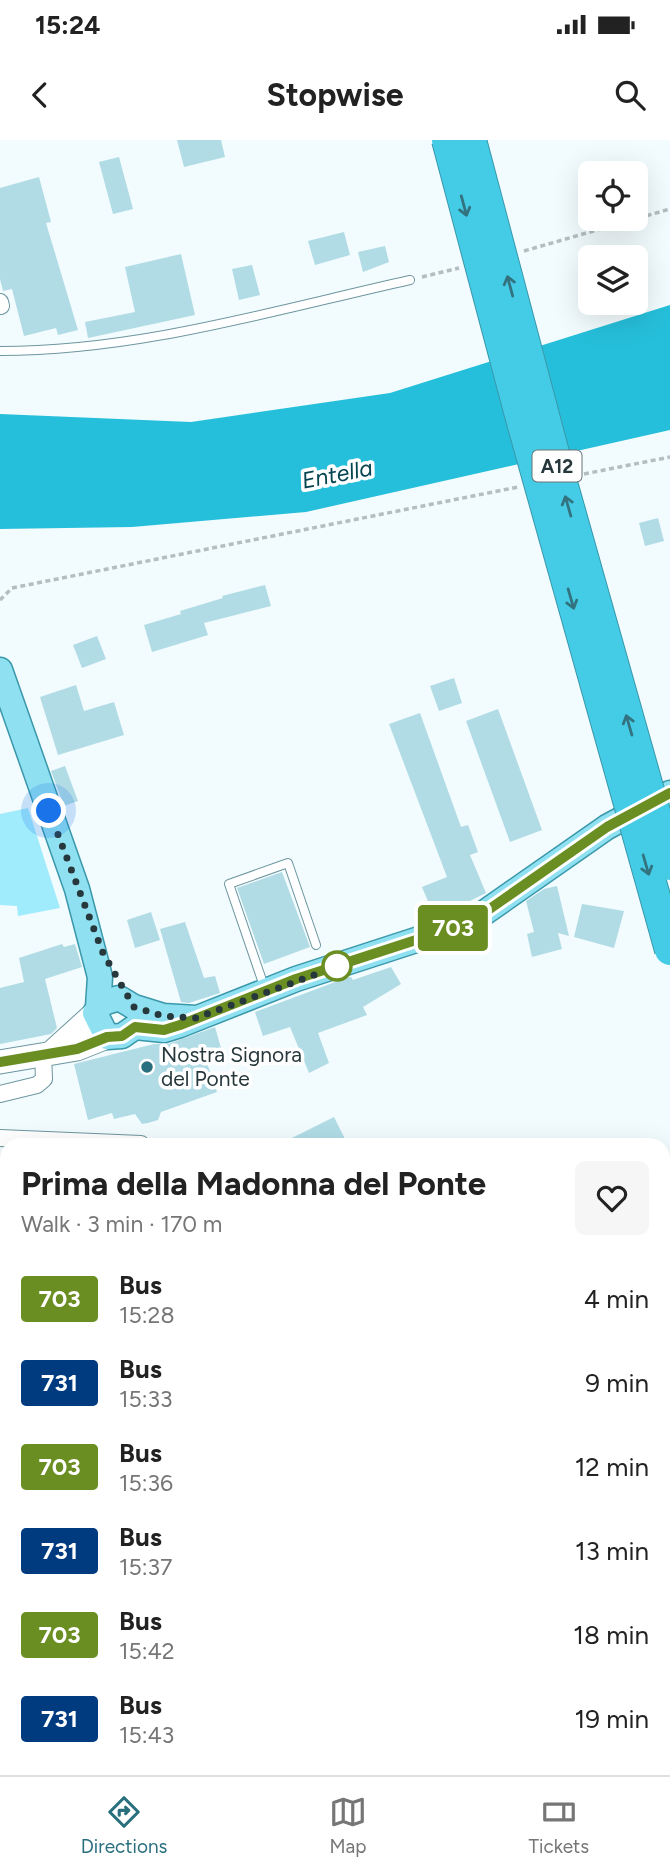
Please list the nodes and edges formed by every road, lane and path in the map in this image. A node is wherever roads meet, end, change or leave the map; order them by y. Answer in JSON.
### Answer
{"nodes":[{"id":1,"x":447,"y":140,"type":"edge"},
{"id":2,"x":471,"y":140,"type":"edge"},
{"id":3,"x":670,"y":209,"type":"edge"},
{"id":4,"x":513,"y":254,"type":"dead end"},
{"id":5,"x":461,"y":267,"type":"dead end"},
{"id":6,"x":410,"y":280,"type":"joint"},
{"id":7,"x":0,"y":351,"type":"edge"},
{"id":8,"x":670,"y":457,"type":"edge"},
{"id":9,"x":583,"y":474,"type":"dead end"},
{"id":10,"x":527,"y":485,"type":"dead end"},
{"id":11,"x":0,"y":600,"type":"edge"},
{"id":12,"x":1,"y":678,"type":"edge"},
{"id":13,"x":670,"y":793,"type":"edge"},
{"id":14,"x":670,"y":865,"type":"edge"},
{"id":15,"x":77,"y":889,"type":"junction"},
{"id":16,"x":316,"y":945,"type":"dead end"},
{"id":17,"x":670,"y":950,"type":"edge"},
{"id":18,"x":265,"y":990,"type":"junction"},
{"id":19,"x":96,"y":1010,"type":"junction"},
{"id":20,"x":132,"y":1012,"type":"junction"},
{"id":21,"x":107,"y":1037,"type":"junction"},
{"id":22,"x":41,"y":1054,"type":"junction"},
{"id":23,"x":0,"y":1062,"type":"edge"},
{"id":24,"x":0,"y":1094,"type":"edge"}],
"edges":[{"from":1,"to":17,"type":"highway","number":"A12","one_way":true,"bridge":true},
{"from":14,"to":2,"type":"highway","number":"A12","one_way":true,"bridge":true},
{"from":3,"to":4,"type":"path"},
{"from":5,"to":6,"type":"path"},
{"from":6,"to":7,"type":"lane"},
{"from":8,"to":9,"type":"path"},
{"from":10,"to":11,"type":"path"},
{"from":12,"to":15,"type":"main road"},
{"from":13,"to":18,"type":"main road"},
{"from":15,"to":19,"type":"main road"},
{"from":15,"to":20,"type":"main road"},
{"from":16,"to":18,"type":"lane"},
{"from":18,"to":20,"type":"main road"},
{"from":19,"to":20,"type":"main road"},
{"from":19,"to":21,"type":"main road"},
{"from":19,"to":22,"type":"street"},
{"from":20,"to":21,"type":"main road"},
{"from":21,"to":22,"type":"street"},
{"from":22,"to":23,"type":"street"},
{"from":22,"to":24,"type":"street"}]}
